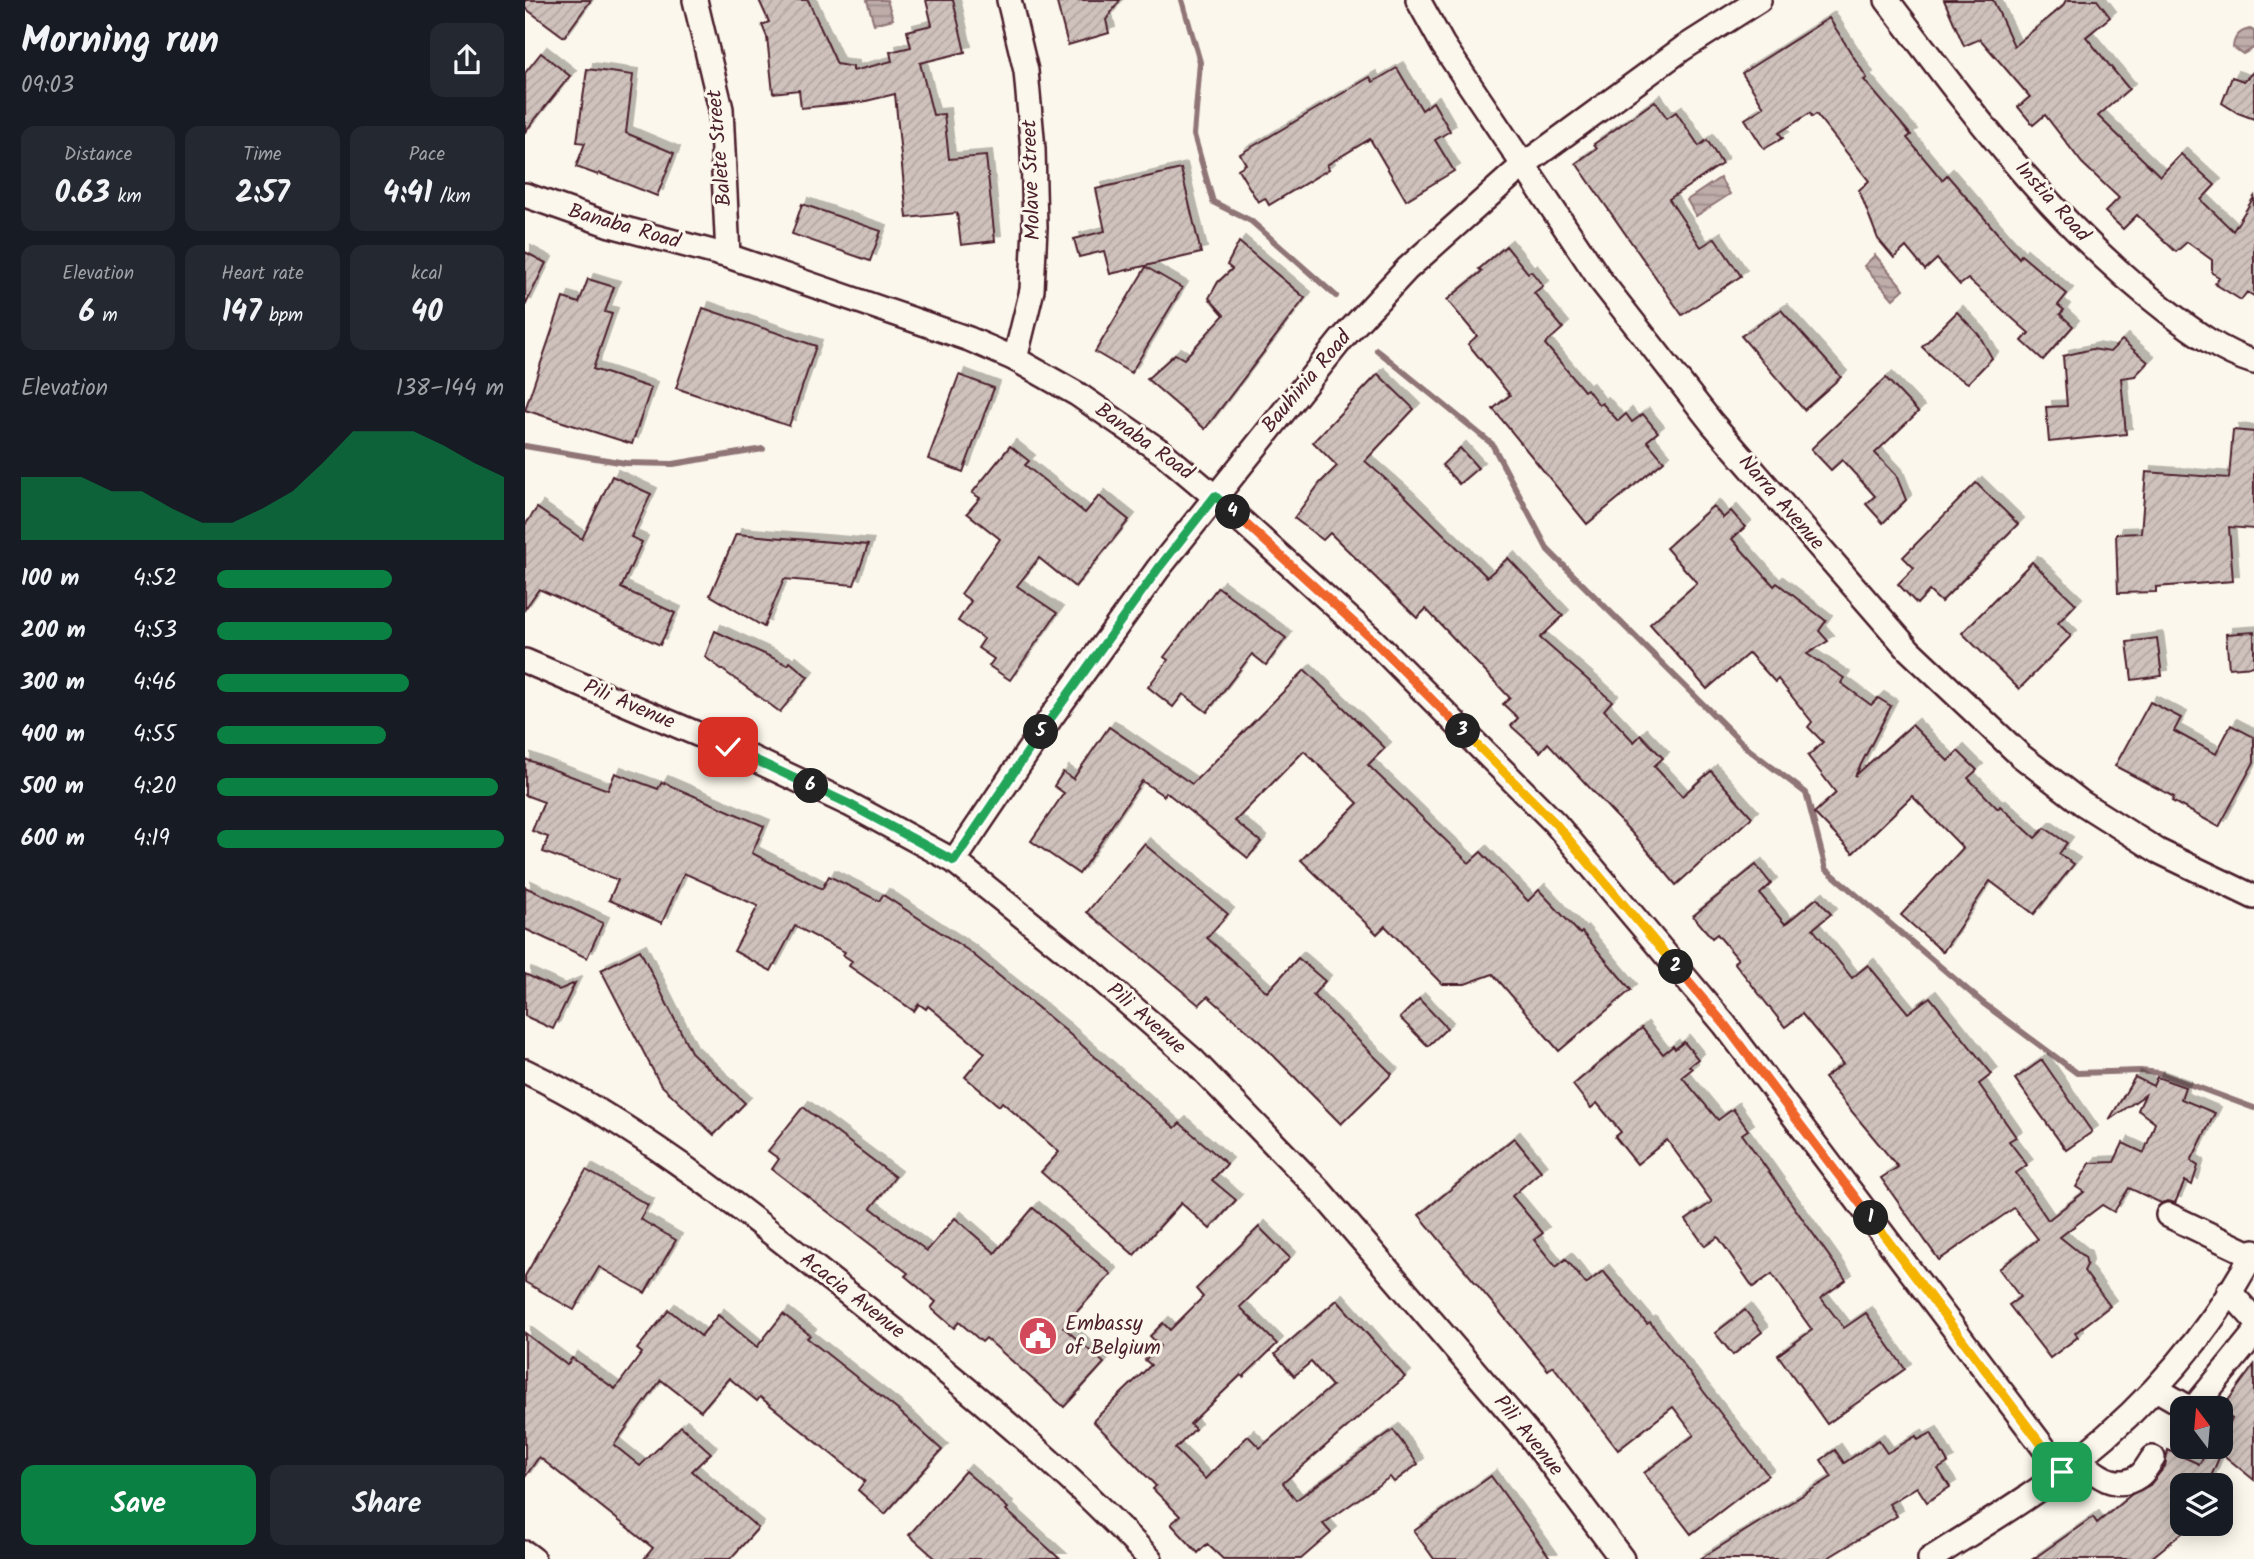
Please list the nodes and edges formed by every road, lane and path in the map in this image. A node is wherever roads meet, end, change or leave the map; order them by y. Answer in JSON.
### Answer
{"nodes":[{"id":1,"x":695,"y":0,"type":"edge"},
{"id":2,"x":1009,"y":0,"type":"edge"},
{"id":3,"x":1418,"y":0,"type":"edge"},
{"id":4,"x":1759,"y":0,"type":"edge"},
{"id":5,"x":1887,"y":0,"type":"edge"},
{"id":6,"x":1522,"y":166,"type":"junction"},
{"id":7,"x":525,"y":195,"type":"edge"},
{"id":8,"x":728,"y":256,"type":"junction"},
{"id":9,"x":1015,"y":359,"type":"junction"},
{"id":10,"x":2254,"y":362,"type":"edge"},
{"id":11,"x":1215,"y":496,"type":"junction"},
{"id":12,"x":525,"y":661,"type":"edge"},
{"id":13,"x":954,"y":861,"type":"junction"},
{"id":14,"x":2254,"y":897,"type":"edge"},
{"id":15,"x":525,"y":1071,"type":"edge"},
{"id":16,"x":2168,"y":1215,"type":"dead end"},
{"id":17,"x":2253,"y":1253,"type":"edge"},
{"id":18,"x":2229,"y":1291,"type":"junction"},
{"id":19,"x":2254,"y":1332,"type":"edge"},
{"id":20,"x":2156,"y":1389,"type":"junction"},
{"id":21,"x":2202,"y":1396,"type":"edge"},
{"id":22,"x":2170,"y":1397,"type":"edge"},
{"id":23,"x":2153,"y":1458,"type":"dead end"},
{"id":24,"x":2071,"y":1465,"type":"junction"},
{"id":25,"x":525,"y":1553,"type":"edge"},
{"id":26,"x":533,"y":1559,"type":"edge"},
{"id":27,"x":1150,"y":1559,"type":"edge"},
{"id":28,"x":1622,"y":1559,"type":"edge"},
{"id":29,"x":1930,"y":1559,"type":"edge"}],
"edges":[{"from":1,"to":8,"type":"street","name":"Balete Street"},
{"from":2,"to":9,"type":"street","name":"Molave Street"},
{"from":3,"to":6,"type":"street","name":"Narra Avenue"},
{"from":4,"to":6,"type":"street","name":"Bauhinia Road"},
{"from":5,"to":10,"type":"street","name":"Instia Road"},
{"from":6,"to":11,"type":"street","name":"Bauhinia Road"},
{"from":6,"to":14,"type":"street","name":"Narra Avenue"},
{"from":7,"to":8,"type":"street","name":"Banaba Road"},
{"from":8,"to":9,"type":"street","name":"Banaba Road"},
{"from":9,"to":11,"type":"street","name":"Banaba Road"},
{"from":11,"to":13,"type":"street","name":"Bauhinia Road"},
{"from":11,"to":24,"type":"street","name":"Banaba Road"},
{"from":12,"to":13,"type":"street","name":"Pili Avenue"},
{"from":13,"to":28,"type":"street","name":"Pili Avenue"},
{"from":15,"to":27,"type":"street","name":"Acacia Avenue"},
{"from":16,"to":17,"type":"street"},
{"from":17,"to":18,"type":"street"},
{"from":18,"to":19,"type":"street"},
{"from":18,"to":20,"type":"street"},
{"from":19,"to":21,"type":"street"},
{"from":20,"to":22,"type":"street"},
{"from":20,"to":24,"type":"street"},
{"from":23,"to":24,"type":"street","name":"Banaba Road"},
{"from":24,"to":29,"type":"street"},
{"from":25,"to":26,"type":"street"}]}
